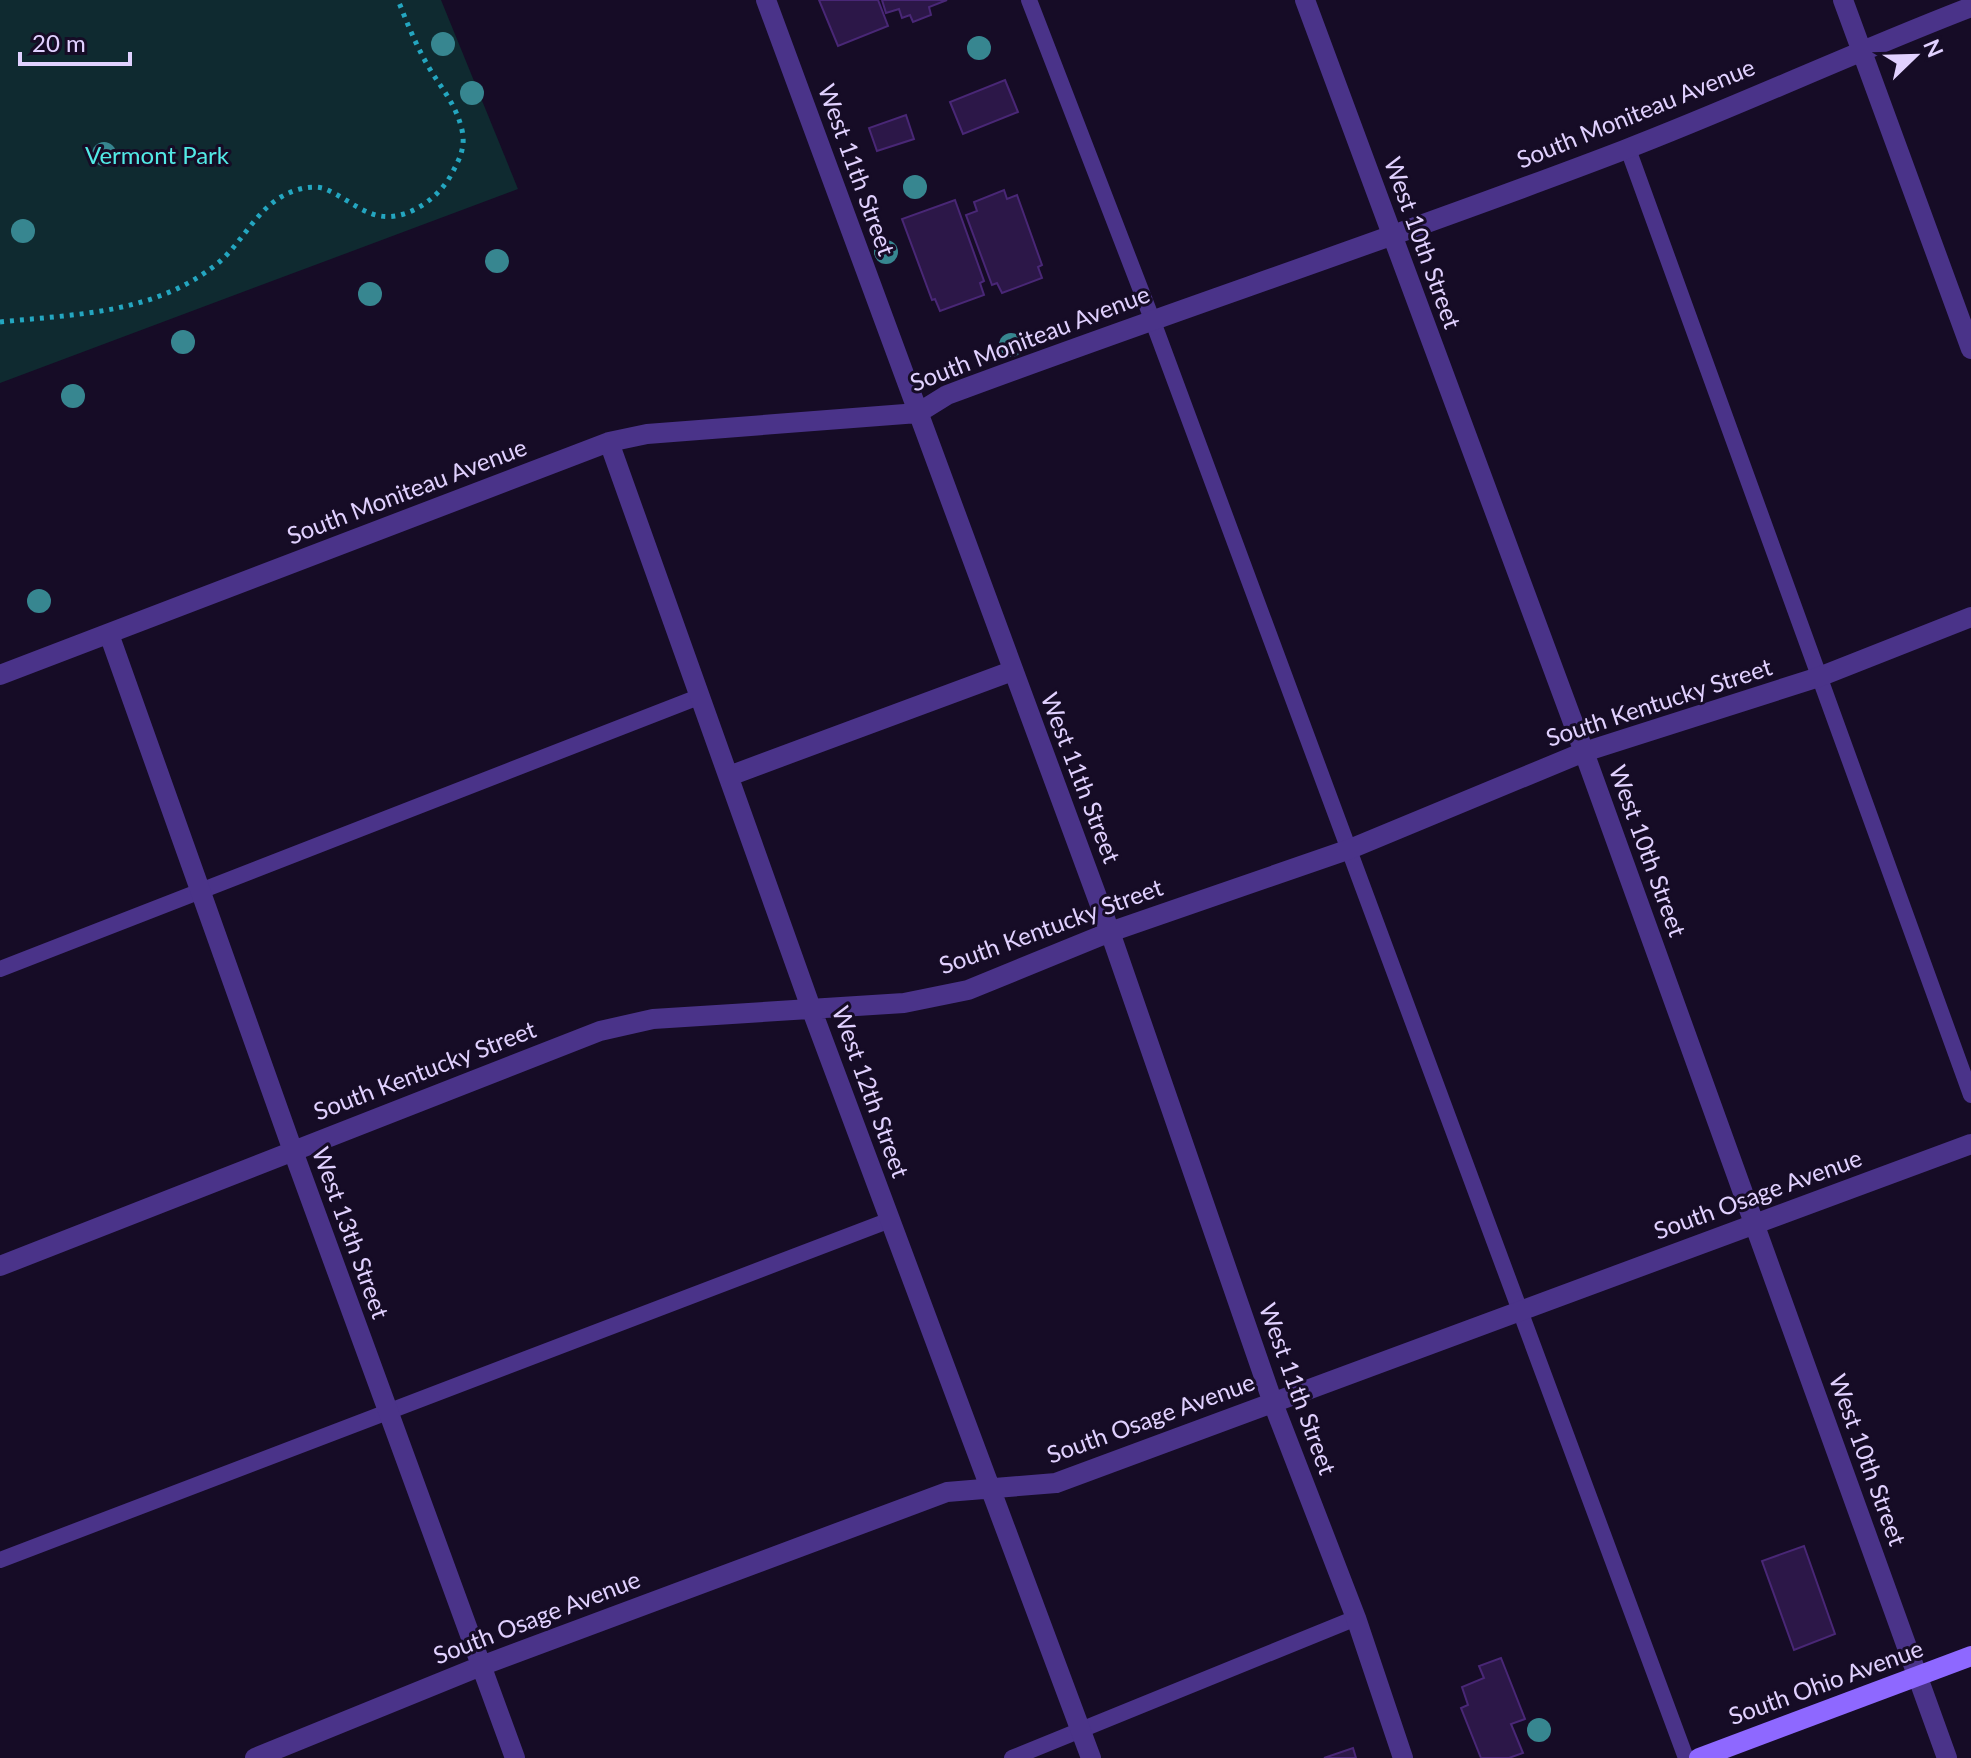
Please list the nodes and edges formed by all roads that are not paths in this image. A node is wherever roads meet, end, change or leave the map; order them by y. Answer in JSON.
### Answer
{"nodes":[{"id":1,"x":766,"y":0,"type":"edge"},
{"id":2,"x":1029,"y":0,"type":"edge"},
{"id":3,"x":1305,"y":0,"type":"edge"},
{"id":4,"x":1843,"y":0,"type":"edge"},
{"id":5,"x":1971,"y":7,"type":"edge"},
{"id":6,"x":1861,"y":49,"type":"junction"},
{"id":7,"x":1628,"y":149,"type":"junction"},
{"id":8,"x":1392,"y":237,"type":"junction"},
{"id":9,"x":1152,"y":319,"type":"junction"},
{"id":10,"x":1971,"y":349,"type":"edge"},
{"id":11,"x":918,"y":413,"type":"junction"},
{"id":12,"x":609,"y":442,"type":"junction"},
{"id":13,"x":1971,"y":617,"type":"edge"},
{"id":14,"x":109,"y":634,"type":"junction"},
{"id":15,"x":1012,"y":671,"type":"junction"},
{"id":16,"x":0,"y":675,"type":"edge"},
{"id":17,"x":1819,"y":677,"type":"junction"},
{"id":18,"x":701,"y":696,"type":"junction"},
{"id":19,"x":1584,"y":752,"type":"junction"},
{"id":20,"x":729,"y":776,"type":"junction"},
{"id":21,"x":1350,"y":849,"type":"junction"},
{"id":22,"x":200,"y":891,"type":"junction"},
{"id":23,"x":1110,"y":932,"type":"junction"},
{"id":24,"x":0,"y":969,"type":"edge"},
{"id":25,"x":811,"y":1008,"type":"junction"},
{"id":26,"x":1971,"y":1095,"type":"edge"},
{"id":27,"x":1971,"y":1144,"type":"edge"},
{"id":28,"x":293,"y":1151,"type":"junction"},
{"id":29,"x":890,"y":1220,"type":"junction"},
{"id":30,"x":1755,"y":1224,"type":"junction"},
{"id":31,"x":0,"y":1266,"type":"edge"},
{"id":32,"x":1520,"y":1311,"type":"junction"},
{"id":33,"x":1273,"y":1403,"type":"junction"},
{"id":34,"x":387,"y":1410,"type":"junction"},
{"id":35,"x":992,"y":1490,"type":"junction"},
{"id":36,"x":0,"y":1560,"type":"edge"},
{"id":37,"x":1356,"y":1618,"type":"junction"},
{"id":38,"x":1971,"y":1656,"type":"edge"},
{"id":39,"x":481,"y":1666,"type":"junction"},
{"id":40,"x":1917,"y":1677,"type":"junction"},
{"id":41,"x":1081,"y":1731,"type":"junction"},
{"id":42,"x":255,"y":1758,"type":"edge"},
{"id":43,"x":515,"y":1758,"type":"edge"},
{"id":44,"x":1012,"y":1758,"type":"edge"},
{"id":45,"x":1091,"y":1758,"type":"edge"},
{"id":46,"x":1403,"y":1758,"type":"edge"},
{"id":47,"x":1686,"y":1758,"type":"edge"},
{"id":48,"x":1699,"y":1758,"type":"edge"},
{"id":49,"x":1947,"y":1758,"type":"edge"}],
"edges":[{"from":1,"to":11,"type":"street","name":"West 11th Street"},
{"from":2,"to":9,"type":"lane"},
{"from":3,"to":8,"type":"street","name":"West 10th Street"},
{"from":4,"to":6,"type":"street"},
{"from":5,"to":6,"type":"street","name":"South Moniteau Avenue"},
{"from":6,"to":7,"type":"street","name":"South Moniteau Avenue"},
{"from":6,"to":10,"type":"street"},
{"from":7,"to":8,"type":"street","name":"South Moniteau Avenue"},
{"from":7,"to":17,"type":"lane"},
{"from":8,"to":9,"type":"street","name":"South Moniteau Avenue"},
{"from":8,"to":19,"type":"street","name":"West 10th Street"},
{"from":9,"to":11,"type":"street","name":"South Moniteau Avenue"},
{"from":9,"to":21,"type":"lane"},
{"from":11,"to":12,"type":"street","name":"South Moniteau Avenue"},
{"from":11,"to":15,"type":"street","name":"West 11th Street"},
{"from":12,"to":14,"type":"street","name":"South Moniteau Avenue"},
{"from":12,"to":18,"type":"street","name":"West 12th Street"},
{"from":13,"to":17,"type":"street","name":"South Kentucky Street"},
{"from":14,"to":16,"type":"street","name":"South Moniteau Avenue"},
{"from":14,"to":22,"type":"street","name":"West 13th Street"},
{"from":15,"to":20,"type":"street"},
{"from":15,"to":23,"type":"street","name":"West 11th Street"},
{"from":17,"to":19,"type":"street","name":"South Kentucky Street"},
{"from":17,"to":26,"type":"lane"},
{"from":18,"to":20,"type":"street","name":"West 12th Street"},
{"from":18,"to":22,"type":"lane"},
{"from":19,"to":21,"type":"street","name":"South Kentucky Street"},
{"from":19,"to":30,"type":"street","name":"West 10th Street"},
{"from":20,"to":25,"type":"street","name":"West 12th Street"},
{"from":21,"to":23,"type":"street","name":"South Kentucky Street"},
{"from":21,"to":32,"type":"lane"},
{"from":22,"to":24,"type":"lane"},
{"from":22,"to":28,"type":"street","name":"West 13th Street"},
{"from":23,"to":25,"type":"street","name":"South Kentucky Street"},
{"from":23,"to":33,"type":"street","name":"West 11th Street"},
{"from":25,"to":28,"type":"street","name":"South Kentucky Street"},
{"from":25,"to":29,"type":"street","name":"West 12th Street"},
{"from":27,"to":30,"type":"street","name":"South Osage Avenue"},
{"from":28,"to":31,"type":"street","name":"South Kentucky Street"},
{"from":28,"to":34,"type":"street","name":"West 13th Street"},
{"from":29,"to":34,"type":"lane"},
{"from":29,"to":35,"type":"street","name":"West 12th Street"},
{"from":30,"to":32,"type":"street","name":"South Osage Avenue"},
{"from":30,"to":40,"type":"street","name":"West 10th Street"},
{"from":32,"to":33,"type":"street","name":"South Osage Avenue"},
{"from":32,"to":47,"type":"lane"},
{"from":33,"to":35,"type":"street","name":"South Osage Avenue"},
{"from":33,"to":37,"type":"street","name":"West 11th Street"},
{"from":34,"to":36,"type":"lane"},
{"from":34,"to":39,"type":"street","name":"West 13th Street"},
{"from":35,"to":39,"type":"street","name":"South Osage Avenue"},
{"from":35,"to":41,"type":"street","name":"West 12th Street"},
{"from":37,"to":41,"type":"lane"},
{"from":37,"to":46,"type":"street","name":"West 11th Street"},
{"from":38,"to":40,"type":"main road","name":"South Ohio Avenue"},
{"from":39,"to":42,"type":"street","name":"South Osage Avenue"},
{"from":39,"to":43,"type":"street","name":"West 13th Street"},
{"from":40,"to":48,"type":"main road","name":"South Ohio Avenue"},
{"from":40,"to":49,"type":"street","name":"West 10th Street"},
{"from":41,"to":44,"type":"lane"},
{"from":41,"to":45,"type":"street","name":"West 12th Street"}]}
